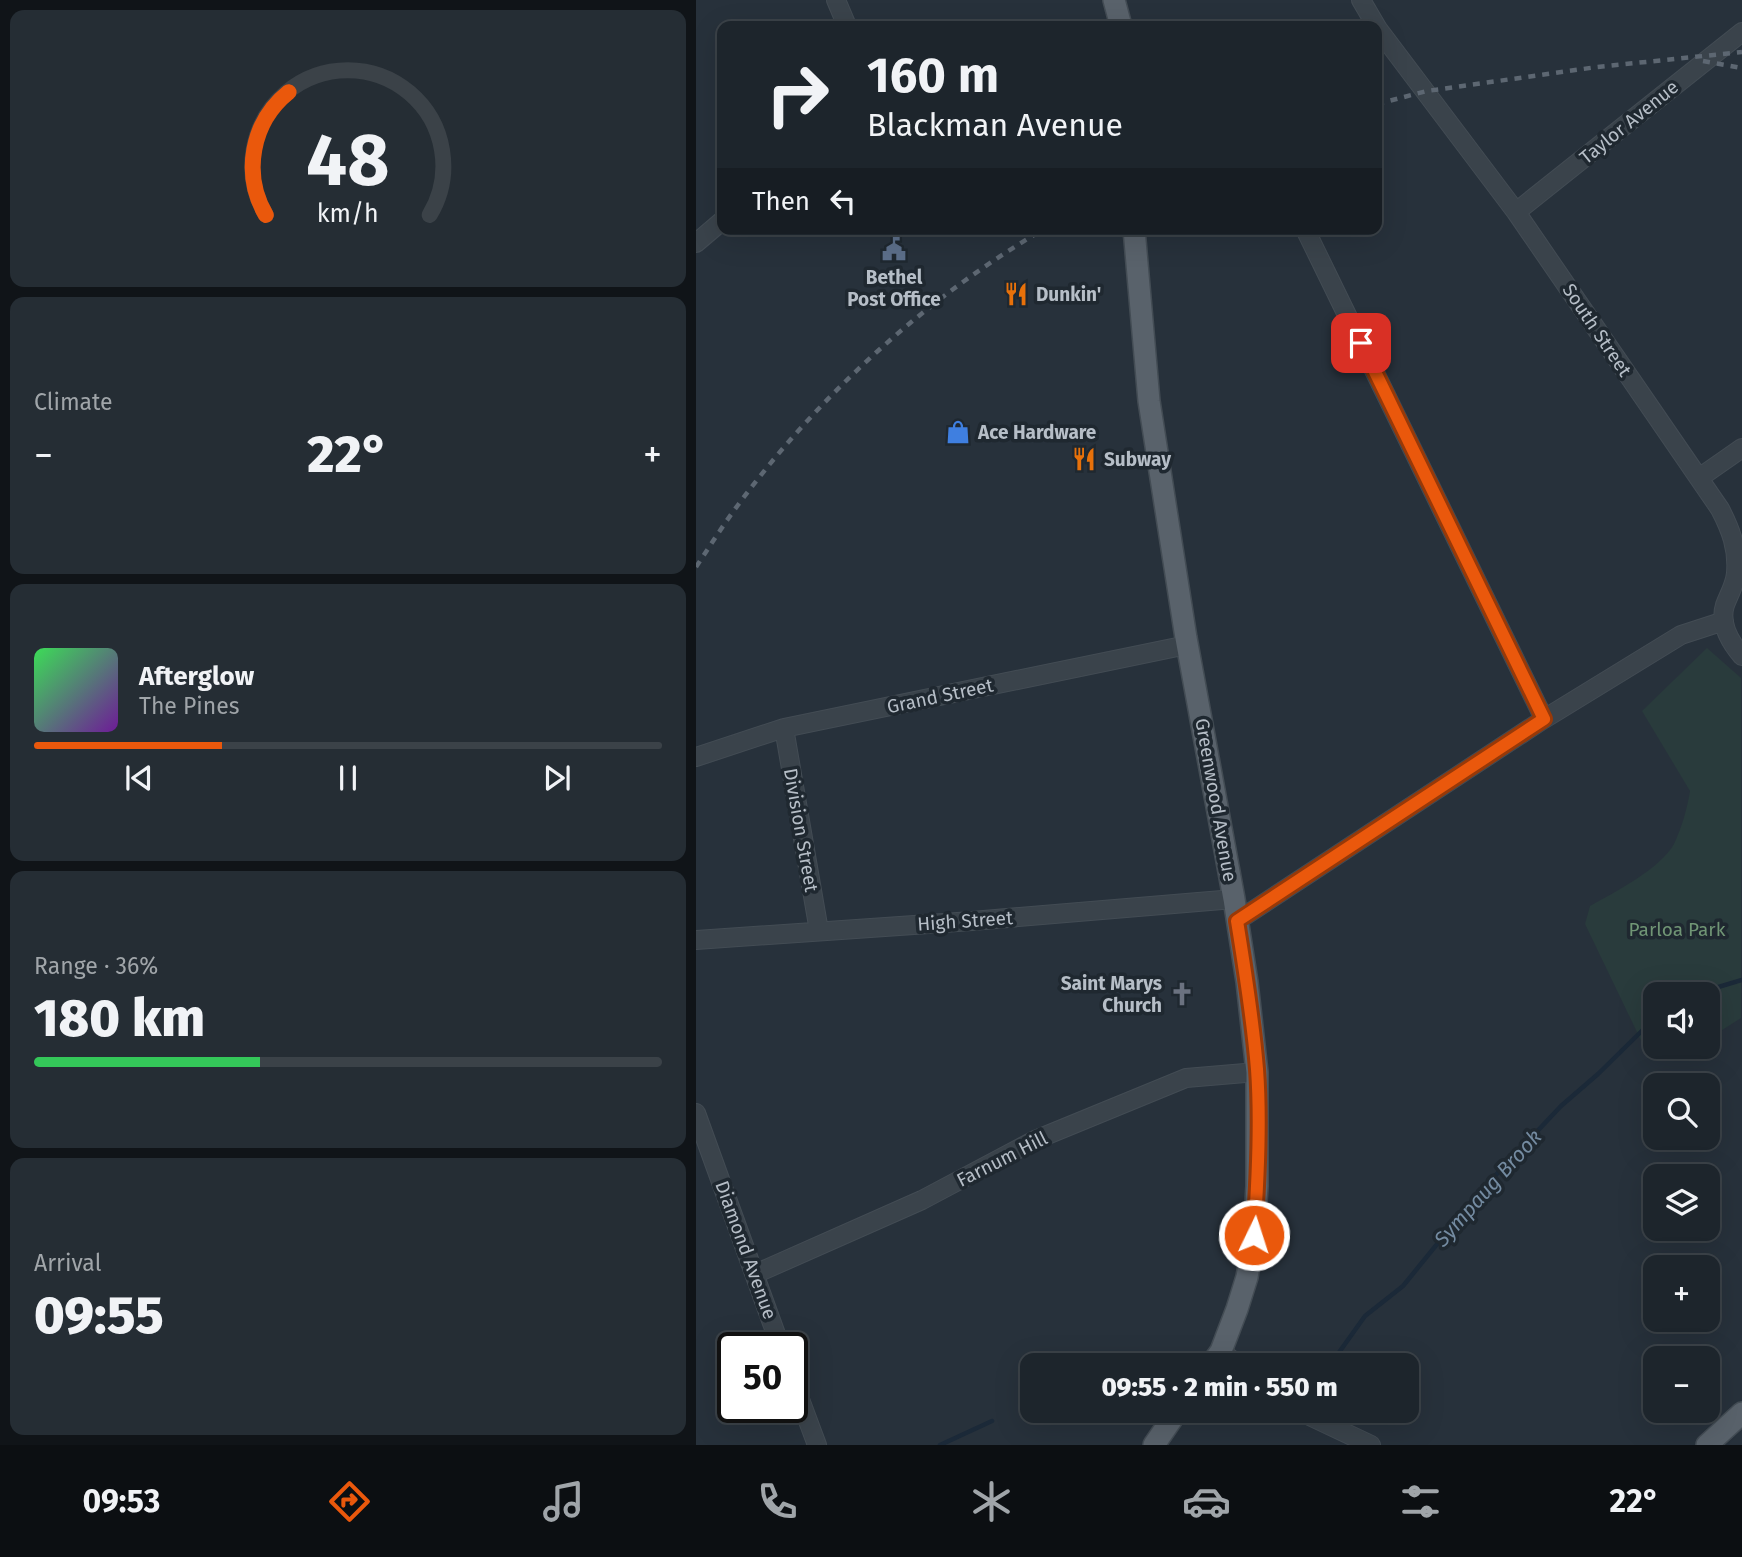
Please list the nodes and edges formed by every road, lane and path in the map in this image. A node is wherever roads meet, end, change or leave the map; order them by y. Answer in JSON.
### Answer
{"nodes":[{"id":1,"x":836,"y":0,"type":"edge"},
{"id":2,"x":1114,"y":0,"type":"edge"},
{"id":3,"x":1361,"y":0,"type":"edge"},
{"id":4,"x":845,"y":21,"type":"edge"},
{"id":5,"x":1120,"y":21,"type":"edge"},
{"id":6,"x":1373,"y":21,"type":"edge"},
{"id":7,"x":1741,"y":32,"type":"edge"},
{"id":8,"x":1382,"y":34,"type":"edge"},
{"id":9,"x":1516,"y":212,"type":"junction"},
{"id":10,"x":717,"y":225,"type":"edge"},
{"id":11,"x":1135,"y":235,"type":"edge"},
{"id":12,"x":1308,"y":235,"type":"edge"},
{"id":13,"x":696,"y":243,"type":"edge"},
{"id":14,"x":1741,"y":449,"type":"edge"},
{"id":15,"x":1699,"y":478,"type":"junction"},
{"id":16,"x":1738,"y":542,"type":"edge"},
{"id":17,"x":1724,"y":621,"type":"junction"},
{"id":18,"x":1187,"y":645,"type":"junction"},
{"id":19,"x":1741,"y":656,"type":"edge"},
{"id":20,"x":1544,"y":719,"type":"junction"},
{"id":21,"x":784,"y":728,"type":"junction"},
{"id":22,"x":696,"y":757,"type":"edge"},
{"id":23,"x":1234,"y":899,"type":"junction"},
{"id":24,"x":1237,"y":921,"type":"junction"},
{"id":25,"x":819,"y":931,"type":"junction"},
{"id":26,"x":696,"y":940,"type":"edge"},
{"id":27,"x":1257,"y":1072,"type":"junction"},
{"id":28,"x":696,"y":1113,"type":"edge"},
{"id":29,"x":755,"y":1274,"type":"junction"},
{"id":30,"x":775,"y":1332,"type":"edge"},
{"id":31,"x":1218,"y":1353,"type":"edge"},
{"id":32,"x":1741,"y":1413,"type":"edge"},
{"id":33,"x":808,"y":1421,"type":"edge"},
{"id":34,"x":1169,"y":1423,"type":"edge"},
{"id":35,"x":1324,"y":1423,"type":"edge"},
{"id":36,"x":817,"y":1445,"type":"edge"},
{"id":37,"x":1154,"y":1445,"type":"edge"},
{"id":38,"x":1371,"y":1445,"type":"edge"},
{"id":39,"x":1708,"y":1445,"type":"edge"}],
"edges":[{"from":1,"to":4,"type":"street"},
{"from":2,"to":5,"type":"main road"},
{"from":3,"to":6,"type":"street","name":"South Street"},
{"from":7,"to":9,"type":"street","name":"Taylor Avenue"},
{"from":8,"to":9,"type":"street","name":"South Street"},
{"from":9,"to":15,"type":"street","name":"South Street"},
{"from":10,"to":13,"type":"street"},
{"from":11,"to":18,"type":"main road","name":"Greenwood Avenue"},
{"from":12,"to":20,"type":"street"},
{"from":14,"to":15,"type":"street"},
{"from":15,"to":16,"type":"street","name":"South Street"},
{"from":16,"to":17,"type":"street","name":"South Street"},
{"from":17,"to":19,"type":"street"},
{"from":17,"to":20,"type":"street"},
{"from":18,"to":21,"type":"street","name":"Grand Street"},
{"from":18,"to":23,"type":"main road","name":"Greenwood Avenue"},
{"from":20,"to":24,"type":"street"},
{"from":21,"to":22,"type":"street","name":"Grand Street"},
{"from":21,"to":25,"type":"street","name":"Division Street"},
{"from":23,"to":24,"type":"main road","name":"Greenwood Avenue"},
{"from":23,"to":25,"type":"street","name":"High Street"},
{"from":24,"to":27,"type":"main road","name":"Greenwood Avenue"},
{"from":25,"to":26,"type":"street","name":"High Street"},
{"from":27,"to":29,"type":"street","name":"Farnum Hill"},
{"from":27,"to":31,"type":"main road","name":"Greenwood Avenue"},
{"from":28,"to":29,"type":"street","name":"Diamond Avenue"},
{"from":29,"to":30,"type":"street","name":"Diamond Avenue"},
{"from":32,"to":39,"type":"main road"},
{"from":33,"to":36,"type":"street"},
{"from":34,"to":37,"type":"main road"},
{"from":35,"to":38,"type":"street"}]}
